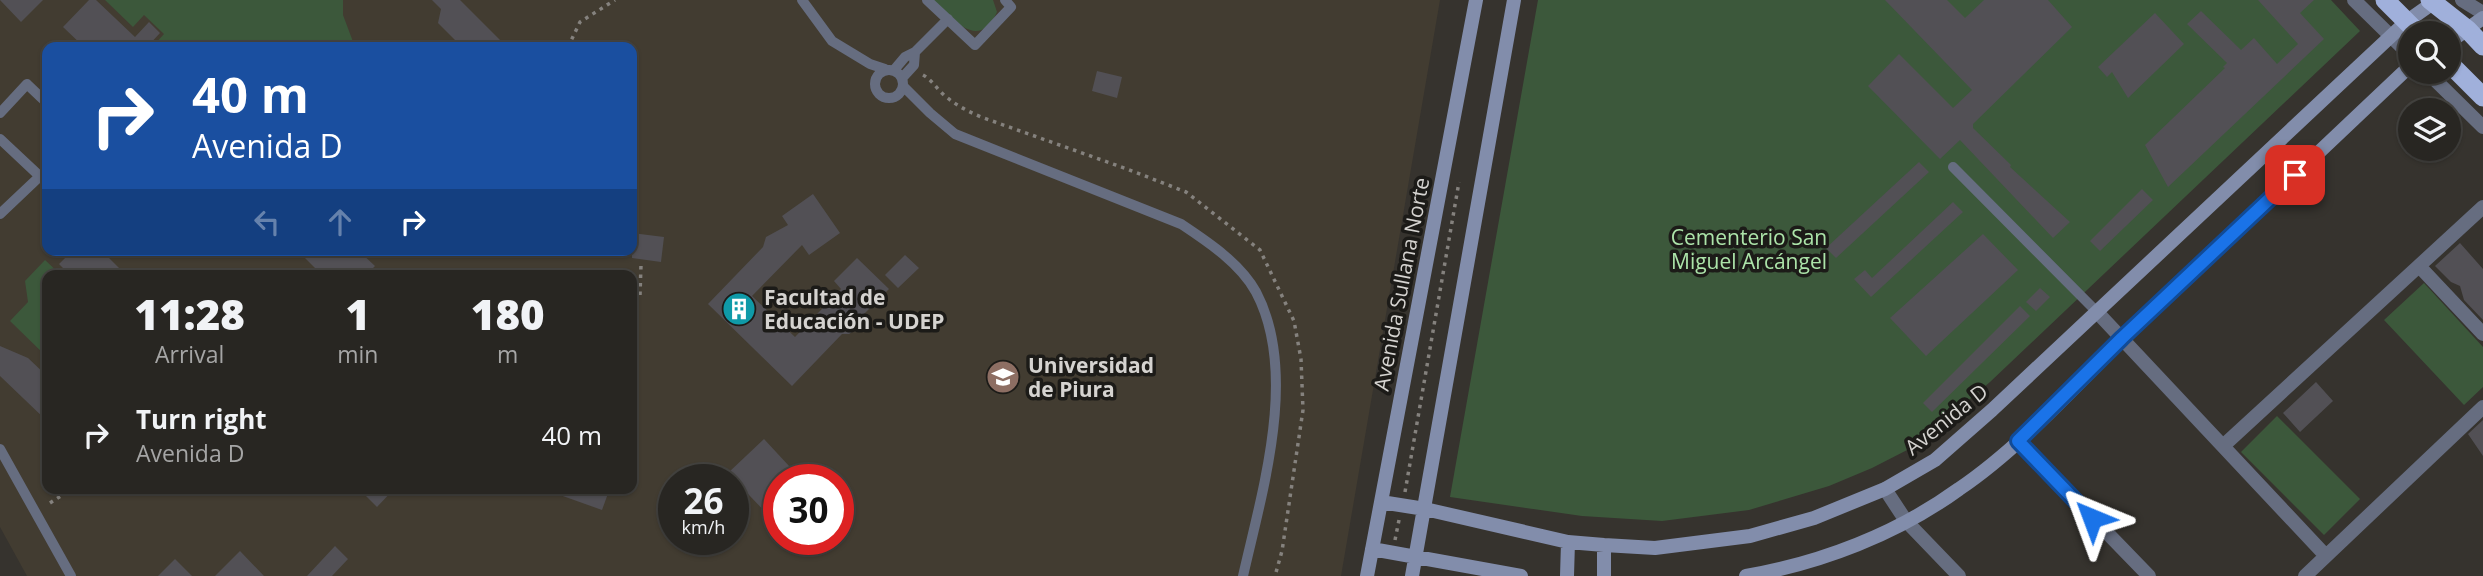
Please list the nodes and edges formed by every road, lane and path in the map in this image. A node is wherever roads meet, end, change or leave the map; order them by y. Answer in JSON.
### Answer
{"nodes":[{"id":1,"x":615,"y":0,"type":"edge"},
{"id":2,"x":802,"y":0,"type":"edge"},
{"id":3,"x":927,"y":0,"type":"edge"},
{"id":4,"x":1004,"y":0,"type":"edge"},
{"id":5,"x":1476,"y":0,"type":"edge"},
{"id":6,"x":1514,"y":0,"type":"edge"},
{"id":7,"x":2354,"y":0,"type":"edge"},
{"id":8,"x":2385,"y":0,"type":"edge"},
{"id":9,"x":2462,"y":0,"type":"edge"},
{"id":10,"x":2434,"y":1,"type":"edge"},
{"id":11,"x":948,"y":19,"type":"junction"},
{"id":12,"x":2406,"y":21,"type":"edge"},
{"id":13,"x":2417,"y":21,"type":"edge"},
{"id":14,"x":2478,"y":21,"type":"edge"},
{"id":15,"x":2398,"y":33,"type":"edge"},
{"id":16,"x":2461,"y":33,"type":"edge"},
{"id":17,"x":2390,"y":37,"type":"junction"},
{"id":18,"x":570,"y":42,"type":"edge"},
{"id":19,"x":2398,"y":44,"type":"edge"},
{"id":20,"x":2483,"y":46,"type":"edge"},
{"id":21,"x":915,"y":52,"type":"junction"},
{"id":22,"x":863,"y":59,"type":"junction"},
{"id":23,"x":890,"y":69,"type":"junction"},
{"id":24,"x":2461,"y":75,"type":"edge"},
{"id":25,"x":2398,"y":77,"type":"edge"},
{"id":26,"x":905,"y":78,"type":"junction"},
{"id":27,"x":2439,"y":84,"type":"edge"},
{"id":28,"x":875,"y":87,"type":"junction"},
{"id":29,"x":2483,"y":97,"type":"edge"},
{"id":30,"x":42,"y":98,"type":"edge"},
{"id":31,"x":888,"y":98,"type":"junction"},
{"id":32,"x":0,"y":113,"type":"edge"},
{"id":33,"x":930,"y":113,"type":"junction"},
{"id":34,"x":2483,"y":127,"type":"edge"},
{"id":35,"x":0,"y":139,"type":"edge"},
{"id":36,"x":1953,"y":167,"type":"dead end"},
{"id":37,"x":42,"y":178,"type":"edge"},
{"id":38,"x":42,"y":180,"type":"edge"},
{"id":39,"x":2483,"y":207,"type":"edge"},
{"id":40,"x":0,"y":214,"type":"edge"},
{"id":41,"x":641,"y":265,"type":"dead end"},
{"id":42,"x":2419,"y":266,"type":"junction"},
{"id":43,"x":640,"y":295,"type":"dead end"},
{"id":44,"x":2096,"y":311,"type":"junction"},
{"id":45,"x":2483,"y":334,"type":"edge"},
{"id":46,"x":2122,"y":338,"type":"junction"},
{"id":47,"x":2483,"y":407,"type":"edge"},
{"id":48,"x":2018,"y":441,"type":"junction"},
{"id":49,"x":2223,"y":446,"type":"junction"},
{"id":50,"x":0,"y":449,"type":"edge"},
{"id":51,"x":1885,"y":489,"type":"junction"},
{"id":52,"x":64,"y":494,"type":"edge"},
{"id":53,"x":1381,"y":502,"type":"junction"},
{"id":54,"x":50,"y":503,"type":"dead end"},
{"id":55,"x":1425,"y":509,"type":"junction"},
{"id":56,"x":1906,"y":521,"type":"junction"},
{"id":57,"x":1568,"y":542,"type":"junction"},
{"id":58,"x":1604,"y":545,"type":"junction"},
{"id":59,"x":1372,"y":549,"type":"junction"},
{"id":60,"x":1415,"y":556,"type":"junction"},
{"id":61,"x":2326,"y":556,"type":"junction"},
{"id":62,"x":71,"y":576,"type":"edge"},
{"id":63,"x":1243,"y":576,"type":"edge"},
{"id":64,"x":1275,"y":576,"type":"edge"},
{"id":65,"x":1367,"y":576,"type":"edge"},
{"id":66,"x":1412,"y":576,"type":"edge"},
{"id":67,"x":1521,"y":576,"type":"edge"},
{"id":68,"x":1567,"y":576,"type":"edge"},
{"id":69,"x":1604,"y":576,"type":"edge"},
{"id":70,"x":1745,"y":576,"type":"edge"},
{"id":71,"x":1959,"y":576,"type":"edge"},
{"id":72,"x":2149,"y":576,"type":"edge"},
{"id":73,"x":2305,"y":576,"type":"edge"}],
"edges":[{"from":1,"to":18,"type":"path"},
{"from":2,"to":22,"type":"lane"},
{"from":3,"to":11,"type":"lane"},
{"from":4,"to":11,"type":"lane"},
{"from":5,"to":53,"type":"main road","name":"Avenida Sullana Norte"},
{"from":6,"to":55,"type":"main road"},
{"from":7,"to":17,"type":"street"},
{"from":8,"to":12,"type":"highway"},
{"from":9,"to":14,"type":"street"},
{"from":10,"to":13,"type":"main road","name":"Avenida D"},
{"from":10,"to":14,"type":"highway"},
{"from":11,"to":21,"type":"lane"},
{"from":14,"to":16,"type":"main road"},
{"from":14,"to":20,"type":"highway"},
{"from":15,"to":17,"type":"main road","name":"Avenida D"},
{"from":17,"to":19,"type":"street"},
{"from":17,"to":44,"type":"main road","name":"Avenida D"},
{"from":21,"to":23,"type":"lane"},
{"from":21,"to":26,"type":"lane"},
{"from":22,"to":23,"type":"lane"},
{"from":22,"to":28,"type":"lane"},
{"from":23,"to":26,"type":"lane"},
{"from":23,"to":28,"type":"lane"},
{"from":24,"to":29,"type":"highway"},
{"from":25,"to":46,"type":"main road"},
{"from":26,"to":31,"type":"lane"},
{"from":26,"to":33,"type":"lane"},
{"from":26,"to":64,"type":"path"},
{"from":27,"to":34,"type":"street"},
{"from":28,"to":31,"type":"lane"},
{"from":30,"to":32,"type":"lane"},
{"from":31,"to":33,"type":"lane"},
{"from":33,"to":63,"type":"lane"},
{"from":35,"to":37,"type":"lane"},
{"from":36,"to":44,"type":"lane"},
{"from":38,"to":40,"type":"lane"},
{"from":39,"to":42,"type":"street"},
{"from":41,"to":43,"type":"path"},
{"from":42,"to":45,"type":"street"},
{"from":42,"to":49,"type":"street"},
{"from":44,"to":46,"type":"street"},
{"from":44,"to":51,"type":"main road","name":"Avenida D"},
{"from":46,"to":48,"type":"main road"},
{"from":46,"to":49,"type":"street"},
{"from":47,"to":61,"type":"street"},
{"from":48,"to":56,"type":"main road"},
{"from":48,"to":72,"type":"street"},
{"from":49,"to":61,"type":"street"},
{"from":50,"to":62,"type":"lane"},
{"from":51,"to":56,"type":"street"},
{"from":51,"to":58,"type":"main road","name":"Avenida D"},
{"from":52,"to":54,"type":"path"},
{"from":53,"to":55,"type":"main road","name":"Avenida D"},
{"from":53,"to":59,"type":"main road","name":"Avenida Sullana Norte"},
{"from":55,"to":57,"type":"main road","name":"Avenida D"},
{"from":55,"to":60,"type":"main road"},
{"from":56,"to":70,"type":"main road"},
{"from":56,"to":71,"type":"street"},
{"from":57,"to":58,"type":"main road","name":"Avenida D"},
{"from":57,"to":68,"type":"main road"},
{"from":58,"to":69,"type":"main road"},
{"from":59,"to":60,"type":"main road"},
{"from":59,"to":65,"type":"main road","name":"Avenida Sullana Norte"},
{"from":60,"to":66,"type":"main road"},
{"from":60,"to":67,"type":"main road"},
{"from":61,"to":73,"type":"street"}]}
